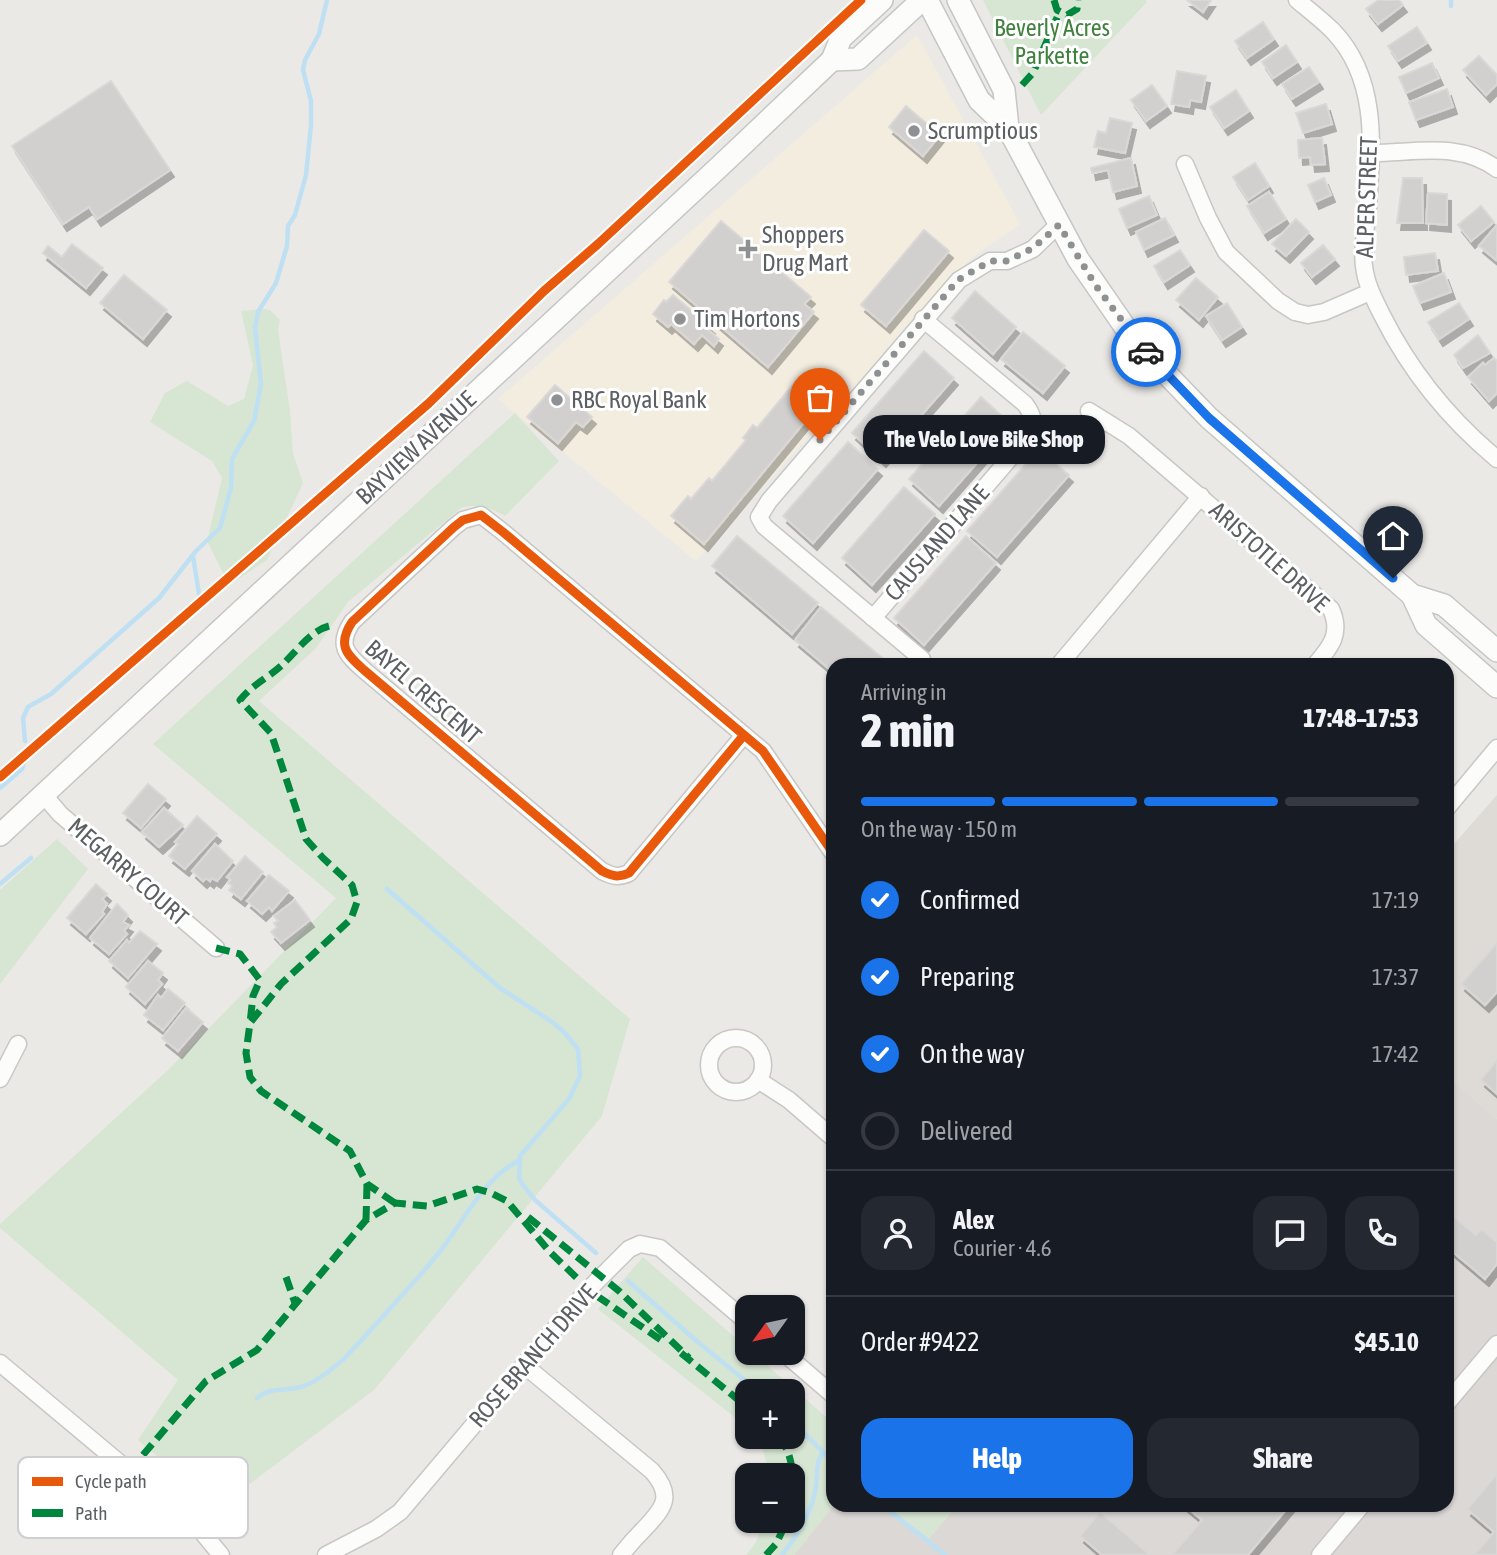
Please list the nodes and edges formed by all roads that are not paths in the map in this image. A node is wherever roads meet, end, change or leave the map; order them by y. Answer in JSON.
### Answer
{"nodes":[{"id":1,"x":883,"y":0,"type":"edge"},
{"id":2,"x":922,"y":0,"type":"edge"},
{"id":3,"x":927,"y":0,"type":"edge"},
{"id":4,"x":958,"y":0,"type":"edge"},
{"id":5,"x":1297,"y":0,"type":"edge"},
{"id":6,"x":832,"y":60,"type":"junction"},
{"id":7,"x":1008,"y":128,"type":"junction"},
{"id":8,"x":1372,"y":153,"type":"junction"},
{"id":9,"x":1185,"y":164,"type":"dead end"},
{"id":10,"x":1497,"y":169,"type":"edge"},
{"id":11,"x":1059,"y":225,"type":"junction"},
{"id":12,"x":1370,"y":292,"type":"junction"},
{"id":13,"x":923,"y":319,"type":"junction"},
{"id":14,"x":1089,"y":411,"type":"dead end"},
{"id":15,"x":1497,"y":459,"type":"edge"},
{"id":16,"x":1201,"y":496,"type":"junction"},
{"id":17,"x":1412,"y":595,"type":"junction"},
{"id":18,"x":873,"y":618,"type":"junction"},
{"id":19,"x":1497,"y":651,"type":"edge"},
{"id":20,"x":921,"y":658,"type":"edge"},
{"id":21,"x":1065,"y":658,"type":"edge"},
{"id":22,"x":1321,"y":658,"type":"edge"},
{"id":23,"x":1497,"y":687,"type":"edge"},
{"id":24,"x":744,"y":735,"type":"junction"},
{"id":25,"x":1497,"y":748,"type":"edge"},
{"id":26,"x":43,"y":794,"type":"junction"},
{"id":27,"x":1454,"y":800,"type":"edge"},
{"id":28,"x":0,"y":835,"type":"edge"},
{"id":29,"x":826,"y":843,"type":"edge"},
{"id":30,"x":216,"y":948,"type":"dead end"},
{"id":31,"x":18,"y":1044,"type":"dead end"},
{"id":32,"x":0,"y":1079,"type":"edge"},
{"id":33,"x":758,"y":1080,"type":"dead end"},
{"id":34,"x":826,"y":1132,"type":"edge"},
{"id":35,"x":735,"y":1312,"type":"edge"},
{"id":36,"x":1497,"y":1344,"type":"edge"},
{"id":37,"x":0,"y":1363,"type":"edge"},
{"id":38,"x":524,"y":1365,"type":"junction"},
{"id":39,"x":798,"y":1365,"type":"edge"},
{"id":40,"x":826,"y":1389,"type":"edge"},
{"id":41,"x":1454,"y":1395,"type":"edge"},
{"id":42,"x":112,"y":1457,"type":"edge"},
{"id":43,"x":1356,"y":1512,"type":"edge"},
{"id":44,"x":207,"y":1538,"type":"edge"},
{"id":45,"x":221,"y":1555,"type":"edge"},
{"id":46,"x":326,"y":1555,"type":"edge"},
{"id":47,"x":621,"y":1555,"type":"edge"},
{"id":48,"x":1320,"y":1555,"type":"edge"}],
"edges":[{"from":1,"to":6,"type":"main road","name":"BAYVIEW AVENUE"},
{"from":2,"to":6,"type":"main road"},
{"from":3,"to":7,"type":"main road"},
{"from":4,"to":7,"type":"main road"},
{"from":5,"to":8,"type":"street","name":"ALPER STREET"},
{"from":6,"to":26,"type":"main road","name":"BAYVIEW AVENUE"},
{"from":7,"to":11,"type":"main road"},
{"from":8,"to":10,"type":"street"},
{"from":8,"to":12,"type":"street","name":"ALPER STREET"},
{"from":9,"to":12,"type":"street"},
{"from":11,"to":13,"type":"street","name":"CAUSLAND LANE"},
{"from":11,"to":17,"type":"main road"},
{"from":12,"to":15,"type":"street","name":"ALPER STREET"},
{"from":13,"to":18,"type":"street","name":"CAUSLAND LANE"},
{"from":13,"to":18,"type":"street","name":"CAUSLAND LANE"},
{"from":14,"to":16,"type":"street"},
{"from":16,"to":21,"type":"street","name":"ARISTOTLE DRIVE"},
{"from":16,"to":22,"type":"street","name":"ARISTOTLE DRIVE"},
{"from":17,"to":19,"type":"main road"},
{"from":17,"to":23,"type":"main road"},
{"from":18,"to":20,"type":"street","name":"CAUSLAND LANE"},
{"from":24,"to":24,"type":"street","name":"BAYEL CRESCENT"},
{"from":24,"to":29,"type":"street"},
{"from":25,"to":27,"type":"street"},
{"from":26,"to":28,"type":"main road","name":"BAYVIEW AVENUE"},
{"from":26,"to":30,"type":"street","name":"MEGARRY COURT"},
{"from":31,"to":32,"type":"street"},
{"from":33,"to":34,"type":"street"},
{"from":35,"to":38,"type":"street","name":"ROSE BRANCH DRIVE"},
{"from":36,"to":41,"type":"street"},
{"from":37,"to":42,"type":"street"},
{"from":38,"to":46,"type":"street","name":"ROSE BRANCH DRIVE"},
{"from":38,"to":47,"type":"street"},
{"from":39,"to":40,"type":"street"},
{"from":43,"to":48,"type":"street"},
{"from":44,"to":45,"type":"street"}]}
